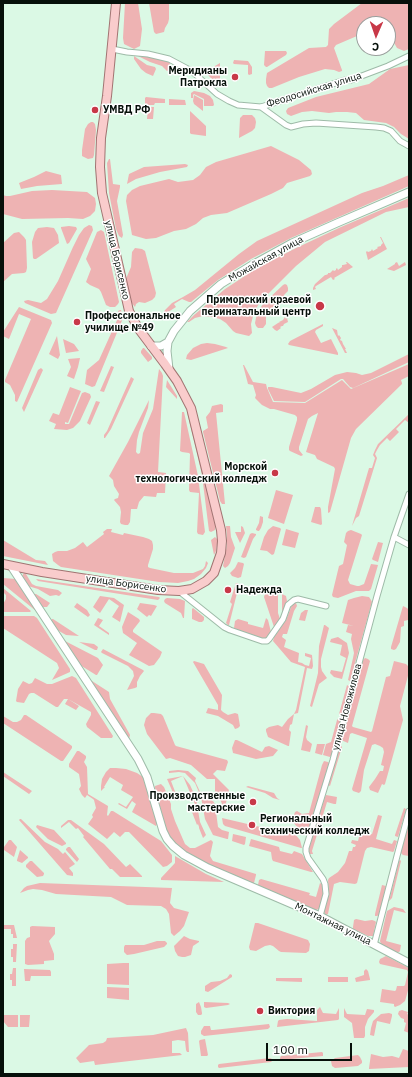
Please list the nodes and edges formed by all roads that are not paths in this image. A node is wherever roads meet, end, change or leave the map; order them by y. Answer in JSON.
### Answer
{"nodes":[{"id":1,"x":116,"y":3,"type":"edge"},
{"id":2,"x":112,"y":49,"type":"junction"},
{"id":3,"x":409,"y":56,"type":"edge"},
{"id":4,"x":261,"y":107,"type":"junction"},
{"id":5,"x":409,"y":146,"type":"edge"},
{"id":6,"x":409,"y":192,"type":"edge"},
{"id":7,"x":168,"y":342,"type":"junction"},
{"id":8,"x":152,"y":346,"type":"junction"},
{"id":9,"x":169,"y":369,"type":"junction"},
{"id":10,"x":409,"y":494,"type":"edge"},
{"id":11,"x":394,"y":537,"type":"junction"},
{"id":12,"x":409,"y":545,"type":"edge"},
{"id":13,"x":7,"y":565,"type":"edge"},
{"id":14,"x":179,"y":591,"type":"junction"},
{"id":15,"x":326,"y":606,"type":"dead end"},
{"id":16,"x":409,"y":811,"type":"edge"},
{"id":17,"x":255,"y":889,"type":"joint"},
{"id":18,"x":320,"y":916,"type":"junction"},
{"id":19,"x":374,"y":945,"type":"junction"},
{"id":20,"x":409,"y":963,"type":"edge"}],
"edges":[{"from":1,"to":2,"type":"main road","name":"улица Борисенко"},
{"from":2,"to":4,"type":"street","name":"Феодосийская улица"},
{"from":2,"to":8,"type":"main road","name":"улица Борисенко"},
{"from":3,"to":4,"type":"street","name":"Феодосийская улица"},
{"from":4,"to":5,"type":"street"},
{"from":6,"to":7,"type":"main road","name":"Можайская улица"},
{"from":7,"to":8,"type":"main road"},
{"from":7,"to":9,"type":"main road"},
{"from":8,"to":9,"type":"main road","name":"улица Борисенко"},
{"from":9,"to":14,"type":"main road","name":"улица Борисенко"},
{"from":10,"to":11,"type":"street","name":"улица Новожилова"},
{"from":11,"to":12,"type":"street"},
{"from":11,"to":18,"type":"street","name":"улица Новожилова"},
{"from":13,"to":14,"type":"main road","name":"улица Борисенко"},
{"from":13,"to":17,"type":"main road","name":"улица Борисенко"},
{"from":14,"to":15,"type":"street"},
{"from":16,"to":19,"type":"street"},
{"from":17,"to":18,"type":"main road","name":"Монтажная улица"},
{"from":18,"to":19,"type":"main road","name":"Монтажная улица"},
{"from":19,"to":20,"type":"main road","name":"Монтажная улица"}]}
